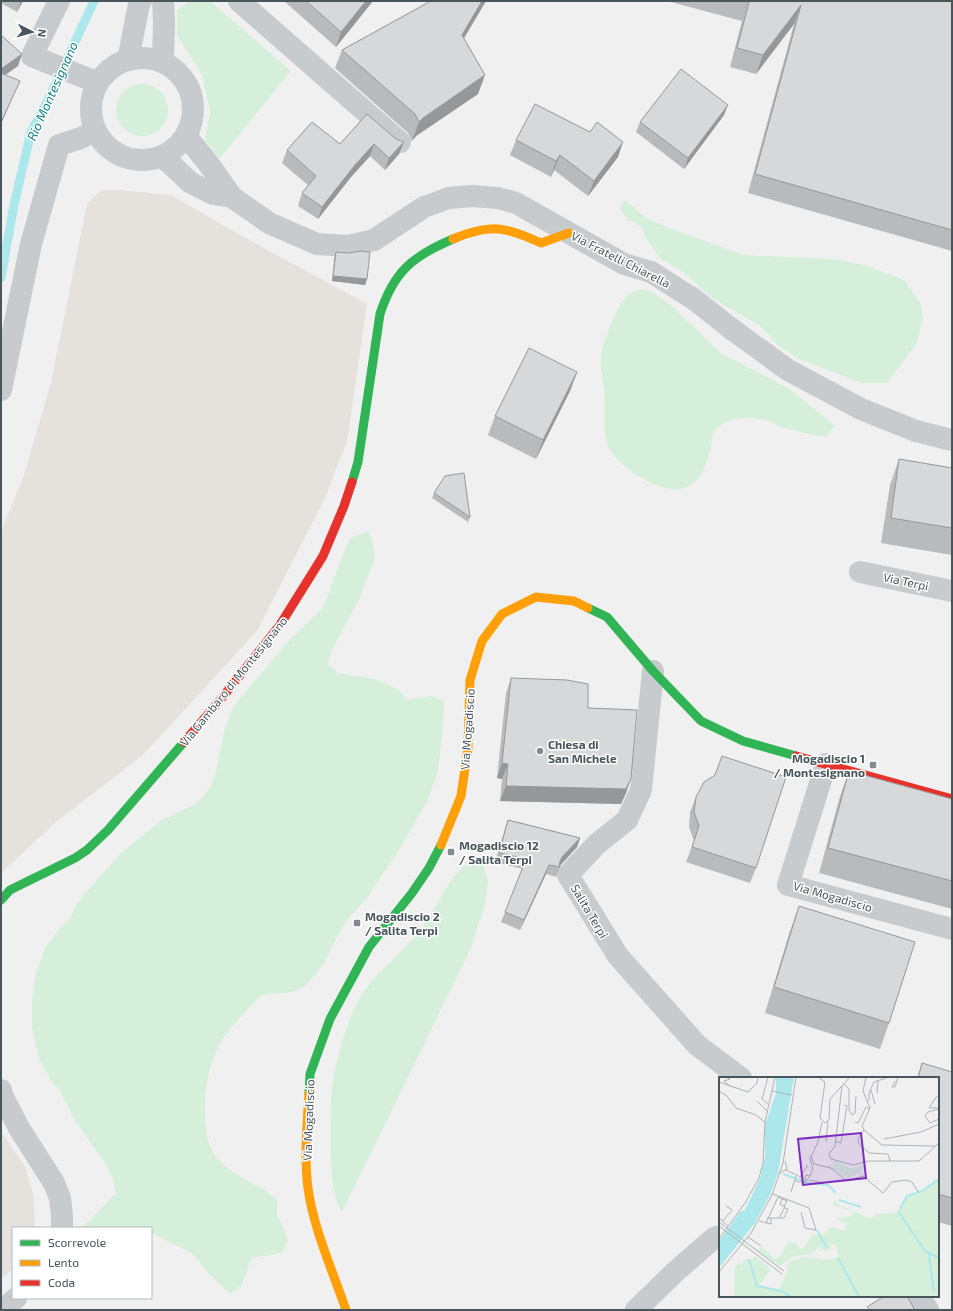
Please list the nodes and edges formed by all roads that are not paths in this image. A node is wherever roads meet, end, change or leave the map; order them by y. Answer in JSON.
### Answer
{"nodes":[{"id":1,"x":59,"y":1,"type":"edge"},
{"id":2,"x":141,"y":1,"type":"edge"},
{"id":3,"x":163,"y":1,"type":"edge"},
{"id":4,"x":238,"y":1,"type":"edge"},
{"id":5,"x":128,"y":60,"type":"junction"},
{"id":6,"x":163,"y":62,"type":"junction"},
{"id":7,"x":98,"y":83,"type":"junction"},
{"id":8,"x":95,"y":131,"type":"junction"},
{"id":9,"x":186,"y":136,"type":"junction"},
{"id":10,"x":400,"y":142,"type":"edge"},
{"id":11,"x":163,"y":157,"type":"junction"},
{"id":12,"x":232,"y":197,"type":"junction"},
{"id":13,"x":569,"y":233,"type":"junction"},
{"id":14,"x":1,"y":390,"type":"edge"},
{"id":15,"x":952,"y":440,"type":"edge"},
{"id":16,"x":860,"y":572,"type":"dead end"},
{"id":17,"x":952,"y":591,"type":"edge"},
{"id":18,"x":653,"y":671,"type":"junction"},
{"id":19,"x":826,"y":764,"type":"junction"},
{"id":20,"x":952,"y":799,"type":"edge"},
{"id":21,"x":1,"y":900,"type":"edge"},
{"id":22,"x":952,"y":929,"type":"edge"},
{"id":23,"x":740,"y":1077,"type":"edge"},
{"id":24,"x":1,"y":1090,"type":"edge"},
{"id":25,"x":62,"y":1227,"type":"edge"},
{"id":26,"x":719,"y":1236,"type":"edge"},
{"id":27,"x":919,"y":1297,"type":"edge"},
{"id":28,"x":15,"y":1299,"type":"edge"},
{"id":29,"x":3,"y":1310,"type":"edge"},
{"id":30,"x":346,"y":1310,"type":"edge"},
{"id":31,"x":636,"y":1310,"type":"edge"},
{"id":32,"x":928,"y":1310,"type":"edge"}],
"edges":[{"from":1,"to":7,"type":"street"},
{"from":2,"to":5,"type":"street"},
{"from":3,"to":6,"type":"street"},
{"from":4,"to":10,"type":"street"},
{"from":5,"to":6,"type":"street"},
{"from":5,"to":7,"type":"street"},
{"from":6,"to":9,"type":"street"},
{"from":7,"to":8,"type":"street"},
{"from":8,"to":11,"type":"street"},
{"from":8,"to":14,"type":"street"},
{"from":9,"to":11,"type":"street"},
{"from":9,"to":12,"type":"street","name":"Via Fratelli Chiarella"},
{"from":11,"to":12,"type":"street","name":"Via Fratelli Chiarella"},
{"from":12,"to":13,"type":"street","name":"Via Fratelli Chiarella"},
{"from":13,"to":15,"type":"street","name":"Via Fratelli Chiarella"},
{"from":13,"to":21,"type":"street","name":"Via Gambaro di Montesignano"},
{"from":16,"to":17,"type":"street","name":"Via Terpi"},
{"from":18,"to":19,"type":"street","name":"Via Mogadiscio"},
{"from":18,"to":23,"type":"street","name":"Salita Terpi"},
{"from":18,"to":30,"type":"street","name":"Via Mogadiscio"},
{"from":19,"to":20,"type":"street","name":"Via Mogadiscio"},
{"from":19,"to":22,"type":"street","name":"Via Mogadiscio"},
{"from":24,"to":25,"type":"street"},
{"from":26,"to":31,"type":"street"},
{"from":27,"to":32,"type":"street"},
{"from":28,"to":29,"type":"street"}]}
